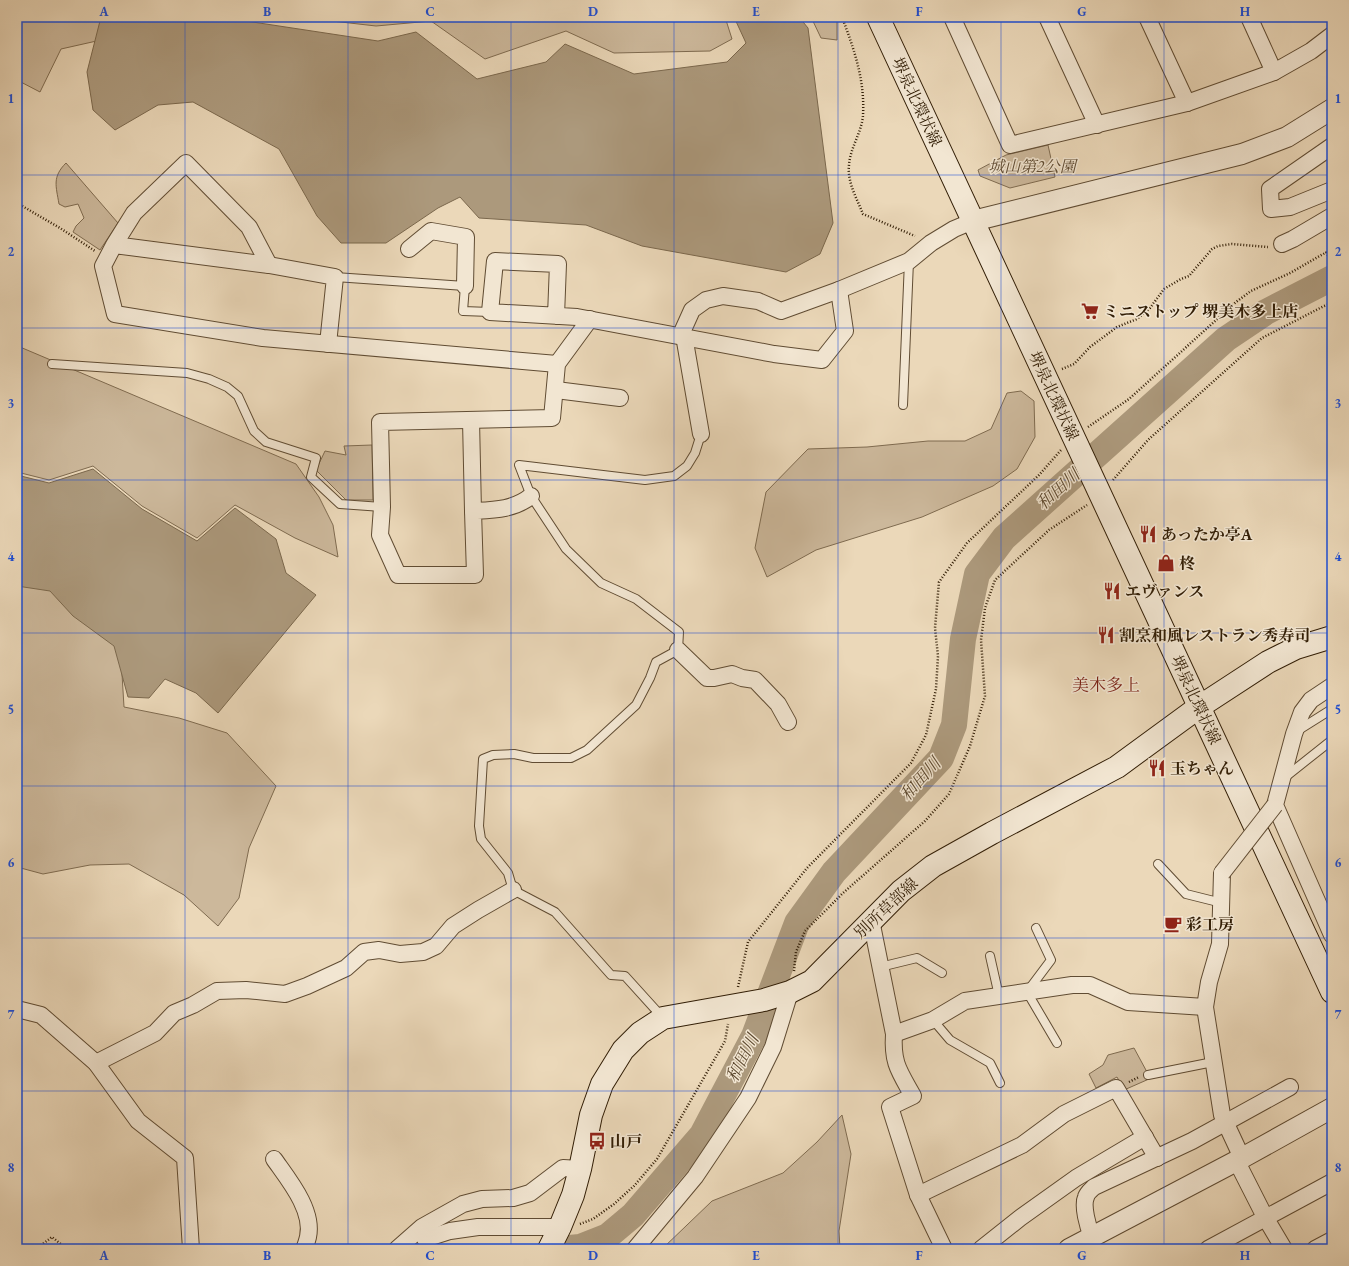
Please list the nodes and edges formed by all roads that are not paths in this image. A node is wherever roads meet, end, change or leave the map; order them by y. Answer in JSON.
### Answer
{"nodes":[{"id":1,"x":878,"y":17,"type":"edge"},
{"id":2,"x":952,"y":17,"type":"edge"},
{"id":3,"x":1046,"y":17,"type":"edge"},
{"id":4,"x":1147,"y":17,"type":"edge"},
{"id":5,"x":1248,"y":17,"type":"edge"},
{"id":6,"x":1332,"y":35,"type":"edge"},
{"id":7,"x":1274,"y":72,"type":"junction"},
{"id":8,"x":1187,"y":103,"type":"junction"},
{"id":9,"x":1332,"y":109,"type":"edge"},
{"id":10,"x":1097,"y":125,"type":"junction"},
{"id":11,"x":1332,"y":146,"type":"edge"},
{"id":12,"x":1332,"y":190,"type":"edge"},
{"id":13,"x":1332,"y":216,"type":"edge"},
{"id":14,"x":973,"y":221,"type":"junction"},
{"id":15,"x":1282,"y":244,"type":"road end"},
{"id":16,"x":409,"y":249,"type":"dead end"},
{"id":17,"x":110,"y":252,"type":"junction"},
{"id":18,"x":909,"y":261,"type":"junction"},
{"id":19,"x":269,"y":265,"type":"junction"},
{"id":20,"x":334,"y":277,"type":"junction"},
{"id":21,"x":464,"y":286,"type":"junction"},
{"id":22,"x":839,"y":290,"type":"junction"},
{"id":23,"x":490,"y":312,"type":"junction"},
{"id":24,"x":556,"y":316,"type":"junction"},
{"id":25,"x":590,"y":320,"type":"junction"},
{"id":26,"x":684,"y":336,"type":"junction"},
{"id":27,"x":328,"y":344,"type":"junction"},
{"id":28,"x":52,"y":364,"type":"dead end"},
{"id":29,"x":557,"y":364,"type":"junction"},
{"id":30,"x":556,"y":390,"type":"junction"},
{"id":31,"x":620,"y":398,"type":"dead end"},
{"id":32,"x":903,"y":405,"type":"dead end"},
{"id":33,"x":471,"y":420,"type":"junction"},
{"id":34,"x":701,"y":434,"type":"joint"},
{"id":35,"x":531,"y":496,"type":"junction"},
{"id":36,"x":382,"y":507,"type":"junction"},
{"id":37,"x":473,"y":511,"type":"junction"},
{"id":38,"x":1332,"y":638,"type":"edge"},
{"id":39,"x":678,"y":650,"type":"junction"},
{"id":40,"x":1332,"y":686,"type":"edge"},
{"id":41,"x":1199,"y":707,"type":"junction"},
{"id":42,"x":1332,"y":709,"type":"edge"},
{"id":43,"x":788,"y":722,"type":"dead end"},
{"id":44,"x":1294,"y":734,"type":"junction"},
{"id":45,"x":1332,"y":740,"type":"edge"},
{"id":46,"x":1281,"y":780,"type":"junction"},
{"id":47,"x":1275,"y":805,"type":"junction"},
{"id":48,"x":1158,"y":864,"type":"dead end"},
{"id":49,"x":513,"y":890,"type":"junction"},
{"id":50,"x":1222,"y":902,"type":"junction"},
{"id":51,"x":871,"y":920,"type":"junction"},
{"id":52,"x":1036,"y":928,"type":"dead end"},
{"id":53,"x":1332,"y":935,"type":"edge"},
{"id":54,"x":990,"y":956,"type":"dead end"},
{"id":55,"x":880,"y":967,"type":"junction"},
{"id":56,"x":942,"y":973,"type":"dead end"},
{"id":57,"x":790,"y":992,"type":"junction"},
{"id":58,"x":1027,"y":992,"type":"junction"},
{"id":59,"x":1332,"y":992,"type":"edge"},
{"id":60,"x":999,"y":996,"type":"junction"},
{"id":61,"x":1204,"y":1007,"type":"junction"},
{"id":62,"x":17,"y":1009,"type":"edge"},
{"id":63,"x":663,"y":1018,"type":"junction"},
{"id":64,"x":933,"y":1020,"type":"junction"},
{"id":65,"x":894,"y":1034,"type":"junction"},
{"id":66,"x":1057,"y":1044,"type":"dead end"},
{"id":67,"x":1213,"y":1062,"type":"junction"},
{"id":68,"x":96,"y":1063,"type":"junction"},
{"id":69,"x":1148,"y":1075,"type":"road end"},
{"id":70,"x":1000,"y":1083,"type":"dead end"},
{"id":71,"x":1290,"y":1087,"type":"dead end"},
{"id":72,"x":1332,"y":1108,"type":"edge"},
{"id":73,"x":1225,"y":1122,"type":"junction"},
{"id":74,"x":1145,"y":1137,"type":"junction"},
{"id":75,"x":1157,"y":1158,"type":"junction"},
{"id":76,"x":274,"y":1159,"type":"dead end"},
{"id":77,"x":1239,"y":1159,"type":"junction"},
{"id":78,"x":580,"y":1169,"type":"junction"},
{"id":79,"x":1332,"y":1182,"type":"edge"},
{"id":80,"x":918,"y":1194,"type":"junction"},
{"id":81,"x":1265,"y":1217,"type":"junction"},
{"id":82,"x":556,"y":1236,"type":"edge"},
{"id":83,"x":1092,"y":1237,"type":"junction"},
{"id":84,"x":425,"y":1239,"type":"dead end"},
{"id":85,"x":1332,"y":1240,"type":"edge"},
{"id":86,"x":191,"y":1249,"type":"edge"},
{"id":87,"x":304,"y":1249,"type":"edge"},
{"id":88,"x":397,"y":1249,"type":"edge"},
{"id":89,"x":635,"y":1249,"type":"edge"},
{"id":90,"x":944,"y":1249,"type":"edge"},
{"id":91,"x":981,"y":1249,"type":"edge"},
{"id":92,"x":1069,"y":1249,"type":"edge"},
{"id":93,"x":1208,"y":1249,"type":"edge"},
{"id":94,"x":1284,"y":1249,"type":"edge"},
{"id":95,"x":1315,"y":1249,"type":"edge"}],
"edges":[{"from":1,"to":14,"type":"main road","name":"堺泉北環状線"},
{"from":2,"to":10,"type":"street"},
{"from":3,"to":10,"type":"street"},
{"from":4,"to":8,"type":"street"},
{"from":5,"to":7,"type":"street"},
{"from":6,"to":7,"type":"street"},
{"from":7,"to":8,"type":"street"},
{"from":8,"to":10,"type":"street"},
{"from":9,"to":14,"type":"street"},
{"from":11,"to":12,"type":"street"},
{"from":13,"to":15,"type":"street"},
{"from":14,"to":18,"type":"street"},
{"from":14,"to":41,"type":"main road","name":"堺泉北環状線"},
{"from":16,"to":21,"type":"street"},
{"from":17,"to":19,"type":"street"},
{"from":17,"to":19,"type":"street"},
{"from":17,"to":27,"type":"street"},
{"from":18,"to":22,"type":"street"},
{"from":18,"to":32,"type":"lane"},
{"from":19,"to":20,"type":"street"},
{"from":20,"to":21,"type":"lane"},
{"from":20,"to":27,"type":"street"},
{"from":21,"to":23,"type":"lane"},
{"from":22,"to":26,"type":"street"},
{"from":22,"to":26,"type":"street"},
{"from":23,"to":24,"type":"street"},
{"from":23,"to":24,"type":"street"},
{"from":24,"to":25,"type":"street"},
{"from":25,"to":26,"type":"street"},
{"from":25,"to":29,"type":"street"},
{"from":26,"to":34,"type":"street"},
{"from":27,"to":29,"type":"street"},
{"from":28,"to":36,"type":"lane"},
{"from":29,"to":30,"type":"street"},
{"from":30,"to":31,"type":"street"},
{"from":30,"to":33,"type":"street"},
{"from":33,"to":36,"type":"street"},
{"from":33,"to":37,"type":"street"},
{"from":34,"to":35,"type":"lane"},
{"from":35,"to":37,"type":"street"},
{"from":35,"to":39,"type":"lane"},
{"from":36,"to":37,"type":"street"},
{"from":38,"to":41,"type":"main road","name":"別所草部線"},
{"from":39,"to":43,"type":"street"},
{"from":39,"to":49,"type":"lane"},
{"from":40,"to":44,"type":"street"},
{"from":41,"to":51,"type":"main road","name":"別所草部線"},
{"from":41,"to":59,"type":"main road","name":"堺泉北環状線"},
{"from":42,"to":44,"type":"lane"},
{"from":44,"to":46,"type":"street"},
{"from":45,"to":46,"type":"lane"},
{"from":46,"to":47,"type":"street"},
{"from":47,"to":50,"type":"street","bridge":true},
{"from":47,"to":53,"type":"street"},
{"from":48,"to":50,"type":"lane"},
{"from":49,"to":63,"type":"lane"},
{"from":49,"to":68,"type":"street"},
{"from":50,"to":61,"type":"street"},
{"from":51,"to":55,"type":"street"},
{"from":51,"to":57,"type":"main road","name":"別所草部線"},
{"from":52,"to":58,"type":"lane"},
{"from":54,"to":60,"type":"lane"},
{"from":55,"to":56,"type":"lane"},
{"from":55,"to":65,"type":"street"},
{"from":57,"to":63,"type":"main road","name":"別所草部線"},
{"from":57,"to":89,"type":"street"},
{"from":58,"to":60,"type":"street"},
{"from":58,"to":61,"type":"street"},
{"from":58,"to":66,"type":"lane"},
{"from":60,"to":64,"type":"street"},
{"from":61,"to":67,"type":"street"},
{"from":62,"to":68,"type":"street"},
{"from":63,"to":78,"type":"main road","name":"別所草部線"},
{"from":64,"to":65,"type":"street"},
{"from":64,"to":70,"type":"lane"},
{"from":65,"to":80,"type":"street"},
{"from":67,"to":69,"type":"lane"},
{"from":67,"to":73,"type":"street"},
{"from":68,"to":86,"type":"street"},
{"from":71,"to":73,"type":"street"},
{"from":72,"to":77,"type":"street"},
{"from":73,"to":75,"type":"street"},
{"from":73,"to":77,"type":"street"},
{"from":74,"to":75,"type":"street"},
{"from":74,"to":80,"type":"street"},
{"from":74,"to":91,"type":"street"},
{"from":75,"to":83,"type":"street"},
{"from":76,"to":87,"type":"street"},
{"from":77,"to":81,"type":"street"},
{"from":77,"to":83,"type":"street"},
{"from":78,"to":82,"type":"main road","name":"別所草部線"},
{"from":78,"to":88,"type":"street"},
{"from":79,"to":81,"type":"street"},
{"from":80,"to":90,"type":"street"},
{"from":81,"to":93,"type":"street"},
{"from":81,"to":94,"type":"street"},
{"from":82,"to":84,"type":"street"},
{"from":83,"to":92,"type":"street"},
{"from":85,"to":95,"type":"street"}]}
